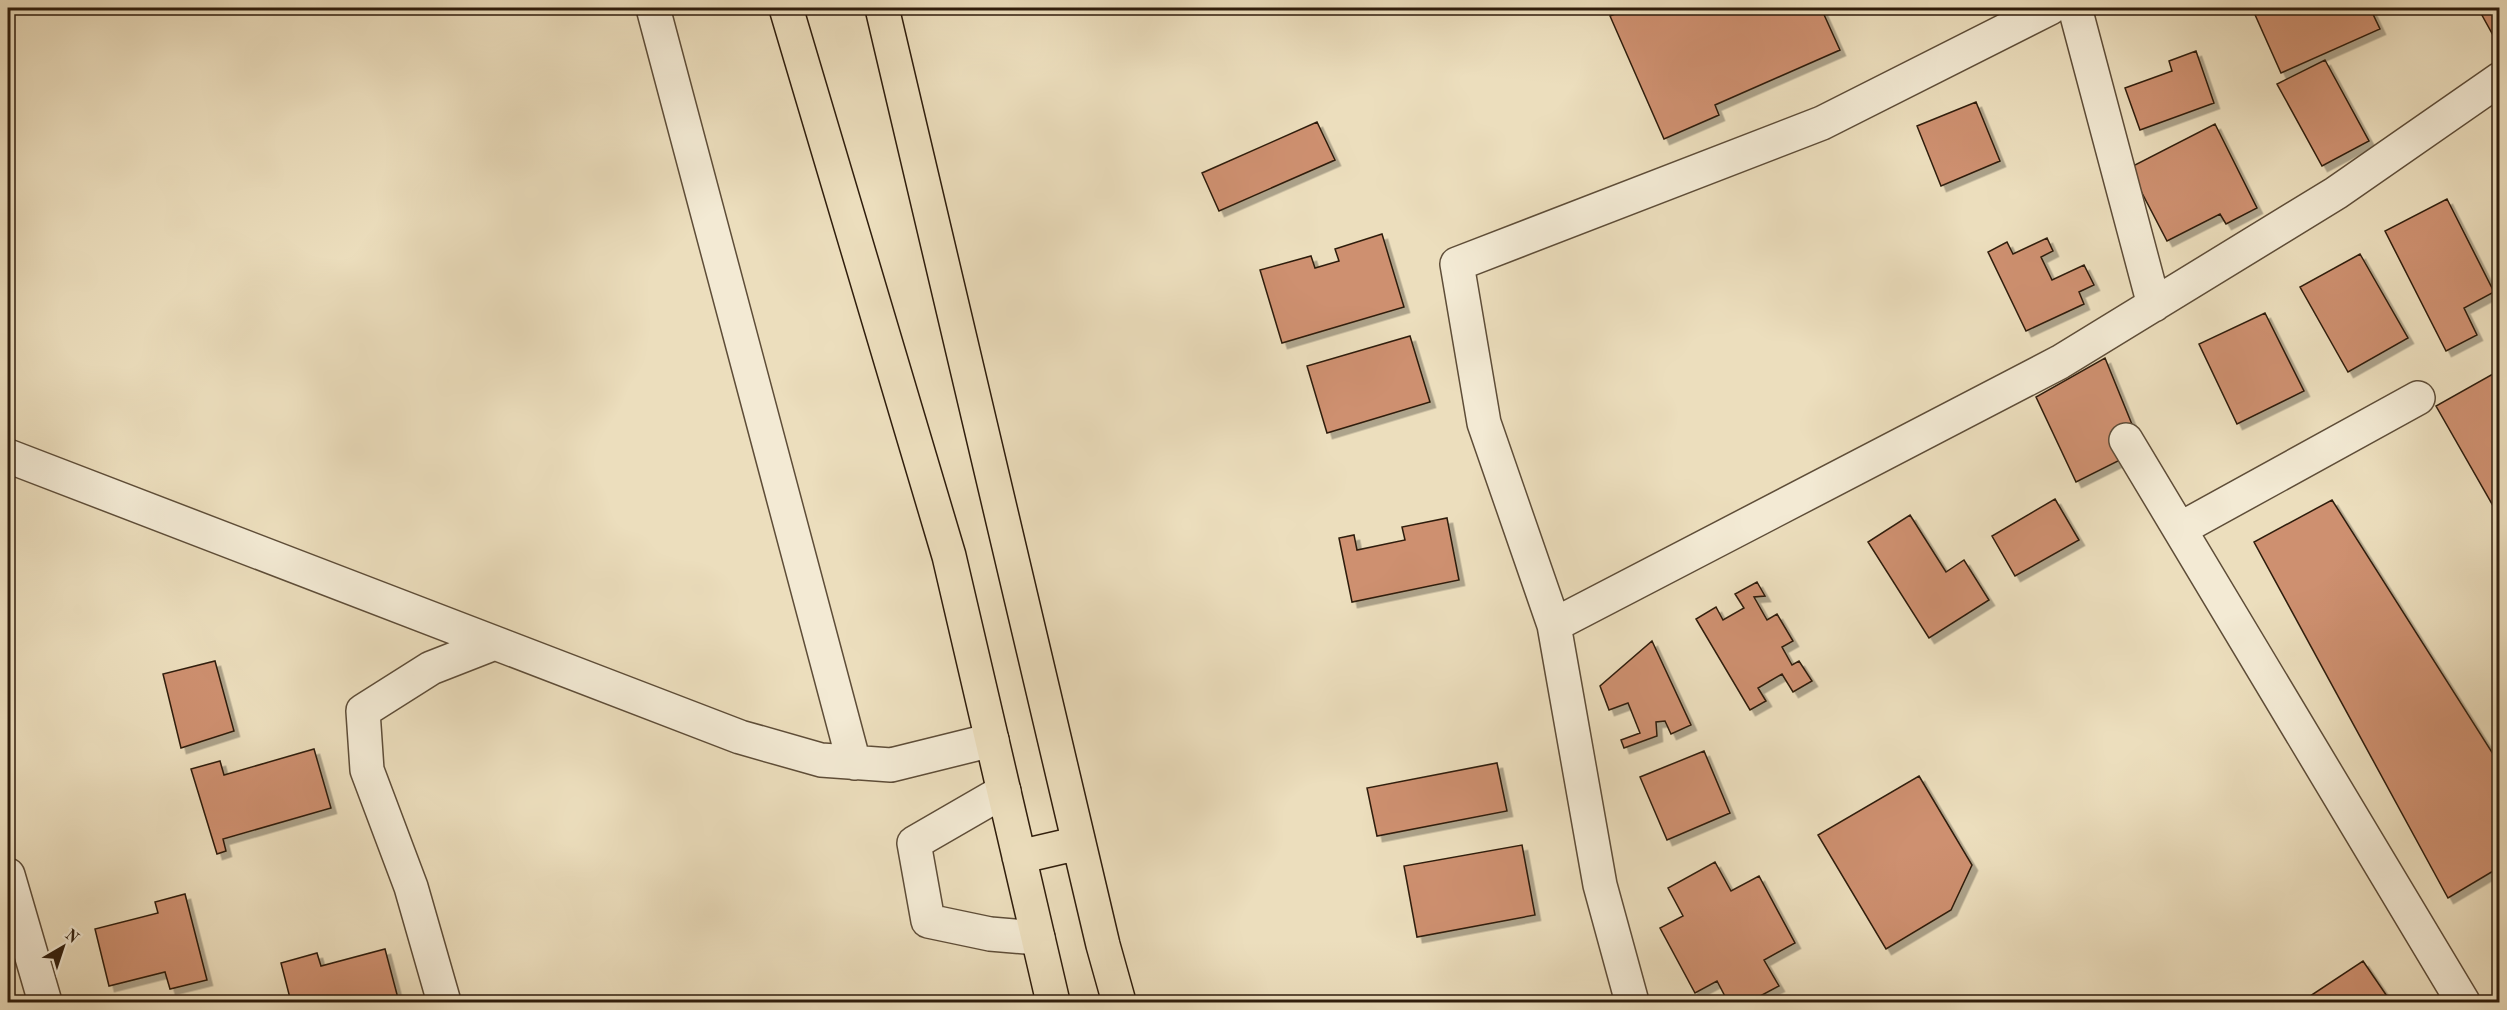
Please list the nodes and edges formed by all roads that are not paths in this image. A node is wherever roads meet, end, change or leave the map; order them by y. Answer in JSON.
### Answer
{"nodes":[{"id":1,"x":653,"y":8,"type":"edge"},
{"id":2,"x":786,"y":8,"type":"edge"},
{"id":3,"x":882,"y":8,"type":"edge"},
{"id":4,"x":2050,"y":8,"type":"edge"},
{"id":5,"x":2074,"y":8,"type":"edge"},
{"id":6,"x":2499,"y":79,"type":"edge"},
{"id":7,"x":2154,"y":305,"type":"junction"},
{"id":8,"x":2418,"y":398,"type":"dead end"},
{"id":9,"x":2126,"y":440,"type":"dead end"},
{"id":10,"x":12,"y":464,"type":"edge"},
{"id":11,"x":2180,"y":529,"type":"junction"},
{"id":12,"x":1554,"y":625,"type":"junction"},
{"id":13,"x":495,"y":643,"type":"junction"},
{"id":14,"x":992,"y":740,"type":"junction"},
{"id":15,"x":854,"y":763,"type":"junction"},
{"id":16,"x":1004,"y":791,"type":"junction"},
{"id":17,"x":1079,"y":843,"type":"junction"},
{"id":18,"x":1019,"y":857,"type":"junction"},
{"id":19,"x":8,"y":875,"type":"edge"},
{"id":20,"x":13,"y":916,"type":"edge"},
{"id":21,"x":1038,"y":938,"type":"junction"},
{"id":22,"x":45,"y":1002,"type":"edge"},
{"id":23,"x":444,"y":1002,"type":"edge"},
{"id":24,"x":1053,"y":1002,"type":"edge"},
{"id":25,"x":1119,"y":1002,"type":"edge"},
{"id":26,"x":1632,"y":1002,"type":"edge"},
{"id":27,"x":2463,"y":1002,"type":"edge"}],
"edges":[{"from":1,"to":15,"type":"street"},
{"from":2,"to":14,"type":"highway"},
{"from":3,"to":17,"type":"highway"},
{"from":4,"to":12,"type":"street"},
{"from":5,"to":7,"type":"street"},
{"from":6,"to":7,"type":"street"},
{"from":7,"to":12,"type":"street"},
{"from":8,"to":11,"type":"street"},
{"from":9,"to":11,"type":"street"},
{"from":10,"to":13,"type":"street"},
{"from":11,"to":27,"type":"street"},
{"from":12,"to":26,"type":"street"},
{"from":13,"to":15,"type":"street"},
{"from":13,"to":23,"type":"street"},
{"from":14,"to":15,"type":"street"},
{"from":14,"to":16,"type":"highway"},
{"from":16,"to":18,"type":"highway"},
{"from":16,"to":21,"type":"street"},
{"from":17,"to":18,"type":"highway"},
{"from":17,"to":25,"type":"highway"},
{"from":18,"to":21,"type":"highway"},
{"from":19,"to":20,"type":"street"},
{"from":20,"to":22,"type":"street"},
{"from":21,"to":24,"type":"highway"}]}
